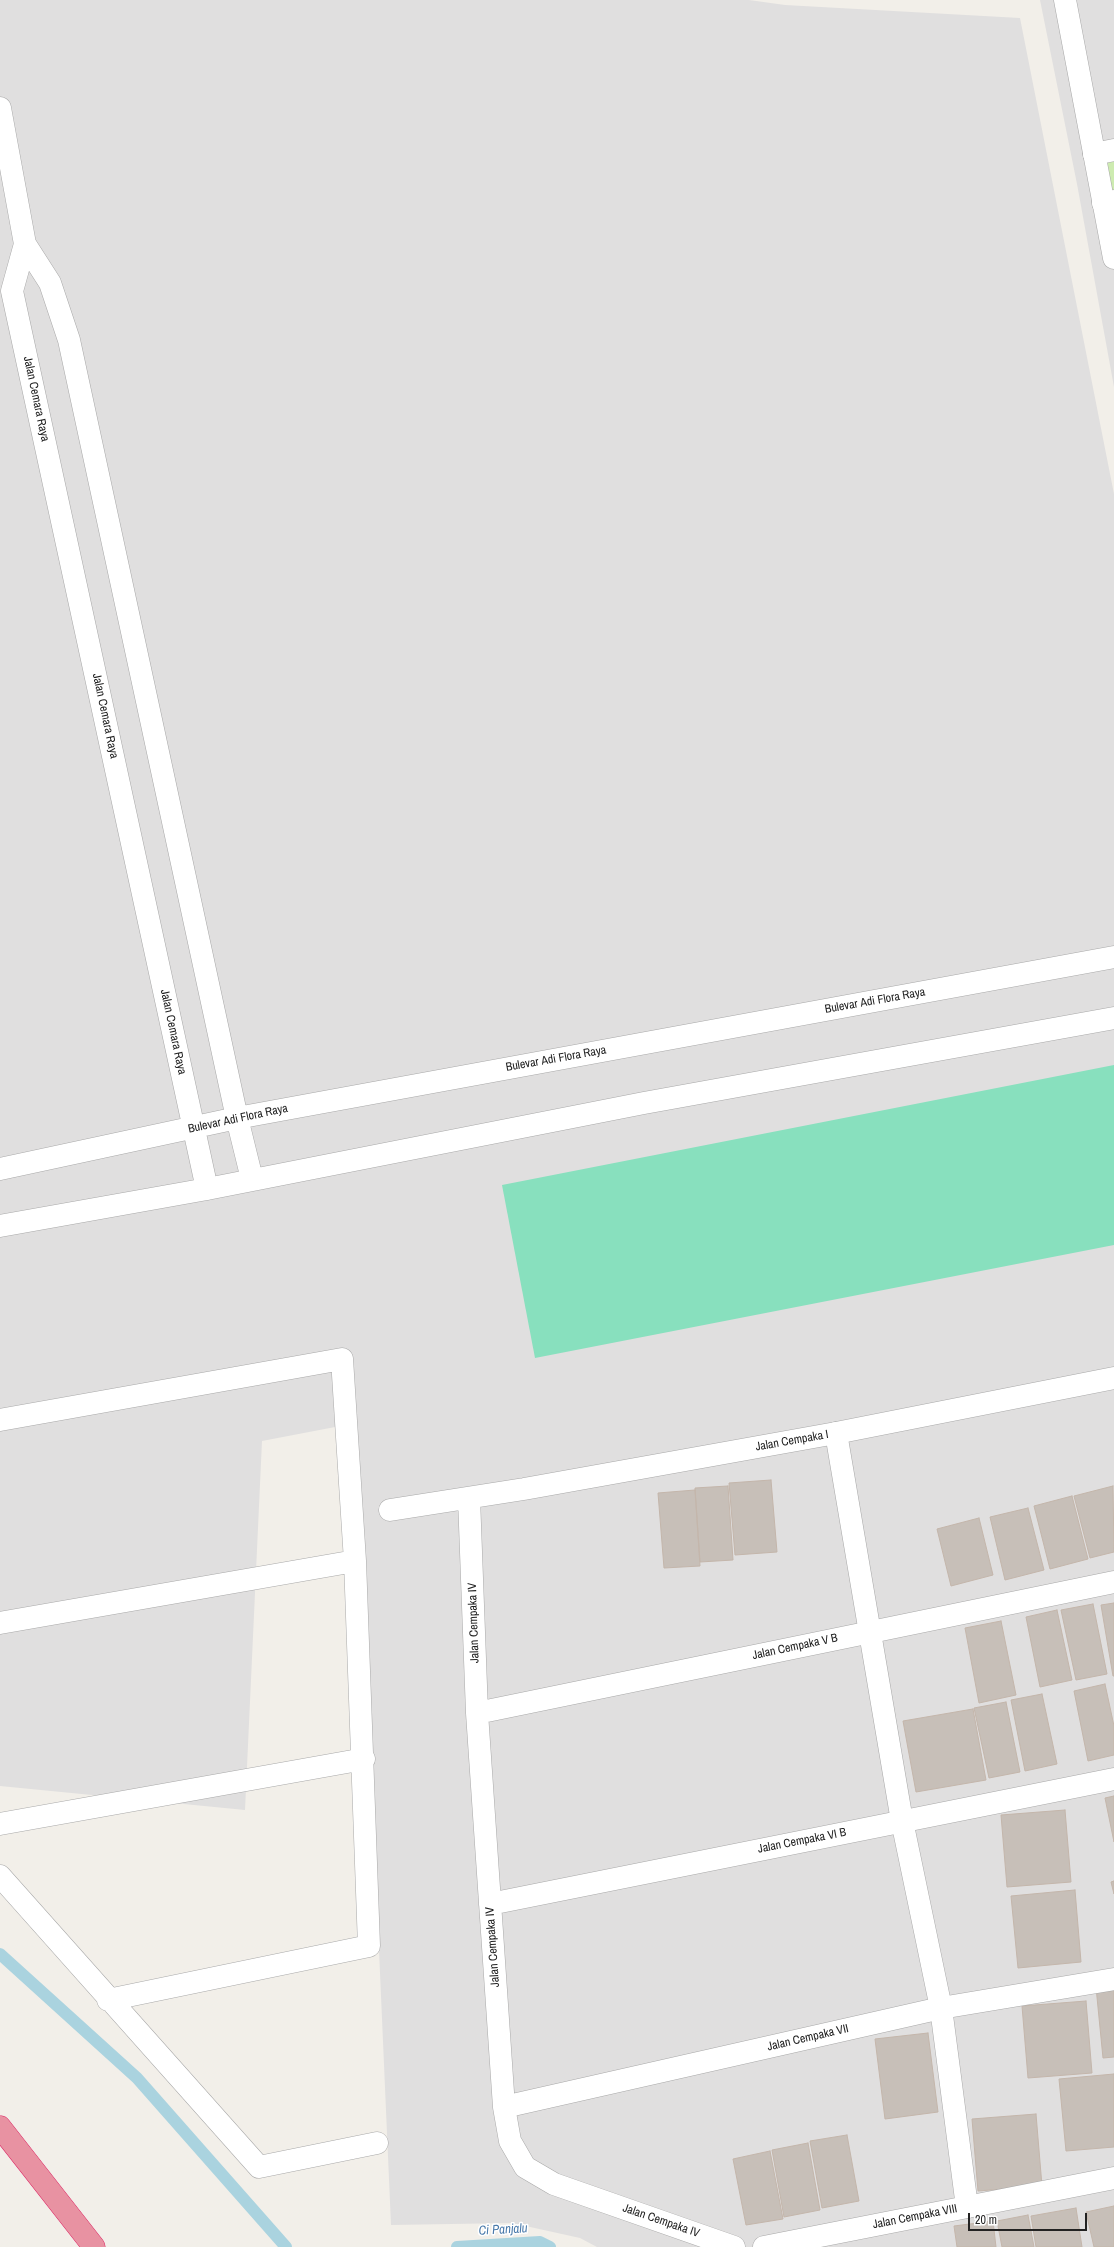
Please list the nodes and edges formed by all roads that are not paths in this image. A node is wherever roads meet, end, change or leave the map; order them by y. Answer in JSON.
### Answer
{"nodes":[{"id":1,"x":1065,"y":0,"type":"edge"},
{"id":2,"x":0,"y":108,"type":"edge"},
{"id":3,"x":1104,"y":152,"type":"edge"},
{"id":4,"x":1109,"y":202,"type":"edge"},
{"id":5,"x":25,"y":244,"type":"junction"},
{"id":6,"x":1114,"y":258,"type":"edge"},
{"id":7,"x":50,"y":283,"type":"junction"},
{"id":8,"x":6,"y":292,"type":"edge"},
{"id":9,"x":1114,"y":957,"type":"edge"},
{"id":10,"x":1114,"y":1018,"type":"edge"},
{"id":11,"x":237,"y":1118,"type":"junction"},
{"id":12,"x":194,"y":1128,"type":"junction"},
{"id":13,"x":0,"y":1169,"type":"edge"},
{"id":14,"x":252,"y":1179,"type":"junction"},
{"id":15,"x":207,"y":1189,"type":"junction"},
{"id":16,"x":0,"y":1226,"type":"edge"},
{"id":17,"x":1114,"y":1378,"type":"edge"},
{"id":18,"x":0,"y":1420,"type":"edge"},
{"id":19,"x":836,"y":1433,"type":"junction"},
{"id":20,"x":469,"y":1498,"type":"junction"},
{"id":21,"x":390,"y":1510,"type":"dead end"},
{"id":22,"x":356,"y":1561,"type":"junction"},
{"id":23,"x":1114,"y":1582,"type":"edge"},
{"id":24,"x":0,"y":1623,"type":"edge"},
{"id":25,"x":870,"y":1632,"type":"junction"},
{"id":26,"x":477,"y":1713,"type":"junction"},
{"id":27,"x":364,"y":1759,"type":"junction"},
{"id":28,"x":1114,"y":1779,"type":"edge"},
{"id":29,"x":902,"y":1821,"type":"junction"},
{"id":30,"x":0,"y":1824,"type":"edge"},
{"id":31,"x":0,"y":1876,"type":"edge"},
{"id":32,"x":490,"y":1904,"type":"junction"},
{"id":33,"x":1114,"y":1979,"type":"edge"},
{"id":34,"x":108,"y":2000,"type":"junction"},
{"id":35,"x":942,"y":2008,"type":"junction"},
{"id":36,"x":504,"y":2107,"type":"junction"},
{"id":37,"x":0,"y":2127,"type":"edge"},
{"id":38,"x":377,"y":2143,"type":"dead end"},
{"id":39,"x":1114,"y":2178,"type":"edge"},
{"id":40,"x":967,"y":2207,"type":"junction"},
{"id":41,"x":94,"y":2247,"type":"edge"},
{"id":42,"x":734,"y":2247,"type":"edge"},
{"id":43,"x":764,"y":2247,"type":"edge"}],
"edges":[{"from":1,"to":3,"type":"street"},
{"from":2,"to":5,"type":"street","name":"Jalan Cemara Raya"},
{"from":3,"to":4,"type":"street"},
{"from":4,"to":6,"type":"street"},
{"from":5,"to":7,"type":"street","name":"Jalan Cemara Raya"},
{"from":5,"to":8,"type":"street","name":"Jalan Cemara Raya"},
{"from":7,"to":8,"type":"street"},
{"from":7,"to":11,"type":"street","name":"Jalan Cemara Raya"},
{"from":8,"to":12,"type":"street","name":"Jalan Cemara Raya"},
{"from":9,"to":11,"type":"street","name":"Bulevar Adi Flora Raya"},
{"from":10,"to":14,"type":"street"},
{"from":11,"to":12,"type":"street","name":"Bulevar Adi Flora Raya"},
{"from":11,"to":14,"type":"street","name":"Jalan Cemara Raya"},
{"from":12,"to":13,"type":"street","name":"Bulevar Adi Flora Raya"},
{"from":12,"to":15,"type":"street","name":"Jalan Cemara Raya"},
{"from":14,"to":15,"type":"street"},
{"from":15,"to":16,"type":"street"},
{"from":17,"to":19,"type":"street","name":"Jalan Cempaka I"},
{"from":18,"to":22,"type":"street"},
{"from":19,"to":20,"type":"street","name":"Jalan Cempaka I"},
{"from":19,"to":25,"type":"street"},
{"from":20,"to":21,"type":"street","name":"Jalan Cempaka I"},
{"from":20,"to":26,"type":"street","name":"Jalan Cempaka IV"},
{"from":22,"to":24,"type":"street"},
{"from":22,"to":27,"type":"street"},
{"from":23,"to":25,"type":"street","name":"Jalan Cempaka V B"},
{"from":25,"to":26,"type":"street","name":"Jalan Cempaka V B"},
{"from":25,"to":29,"type":"street"},
{"from":26,"to":32,"type":"street","name":"Jalan Cempaka IV"},
{"from":27,"to":30,"type":"street"},
{"from":27,"to":34,"type":"street"},
{"from":28,"to":29,"type":"street","name":"Jalan Cempaka VI B"},
{"from":29,"to":32,"type":"street","name":"Jalan Cempaka VI B"},
{"from":29,"to":35,"type":"street"},
{"from":31,"to":34,"type":"street"},
{"from":32,"to":36,"type":"street","name":"Jalan Cempaka IV"},
{"from":33,"to":35,"type":"street","name":"Jalan Cempaka VII"},
{"from":34,"to":38,"type":"street"},
{"from":35,"to":36,"type":"street","name":"Jalan Cempaka VII"},
{"from":35,"to":40,"type":"street"},
{"from":36,"to":42,"type":"street","name":"Jalan Cempaka IV"},
{"from":37,"to":41,"type":"highway"},
{"from":39,"to":40,"type":"street","name":"Jalan Cempaka VIII"},
{"from":40,"to":43,"type":"street","name":"Jalan Cempaka VIII"}]}
